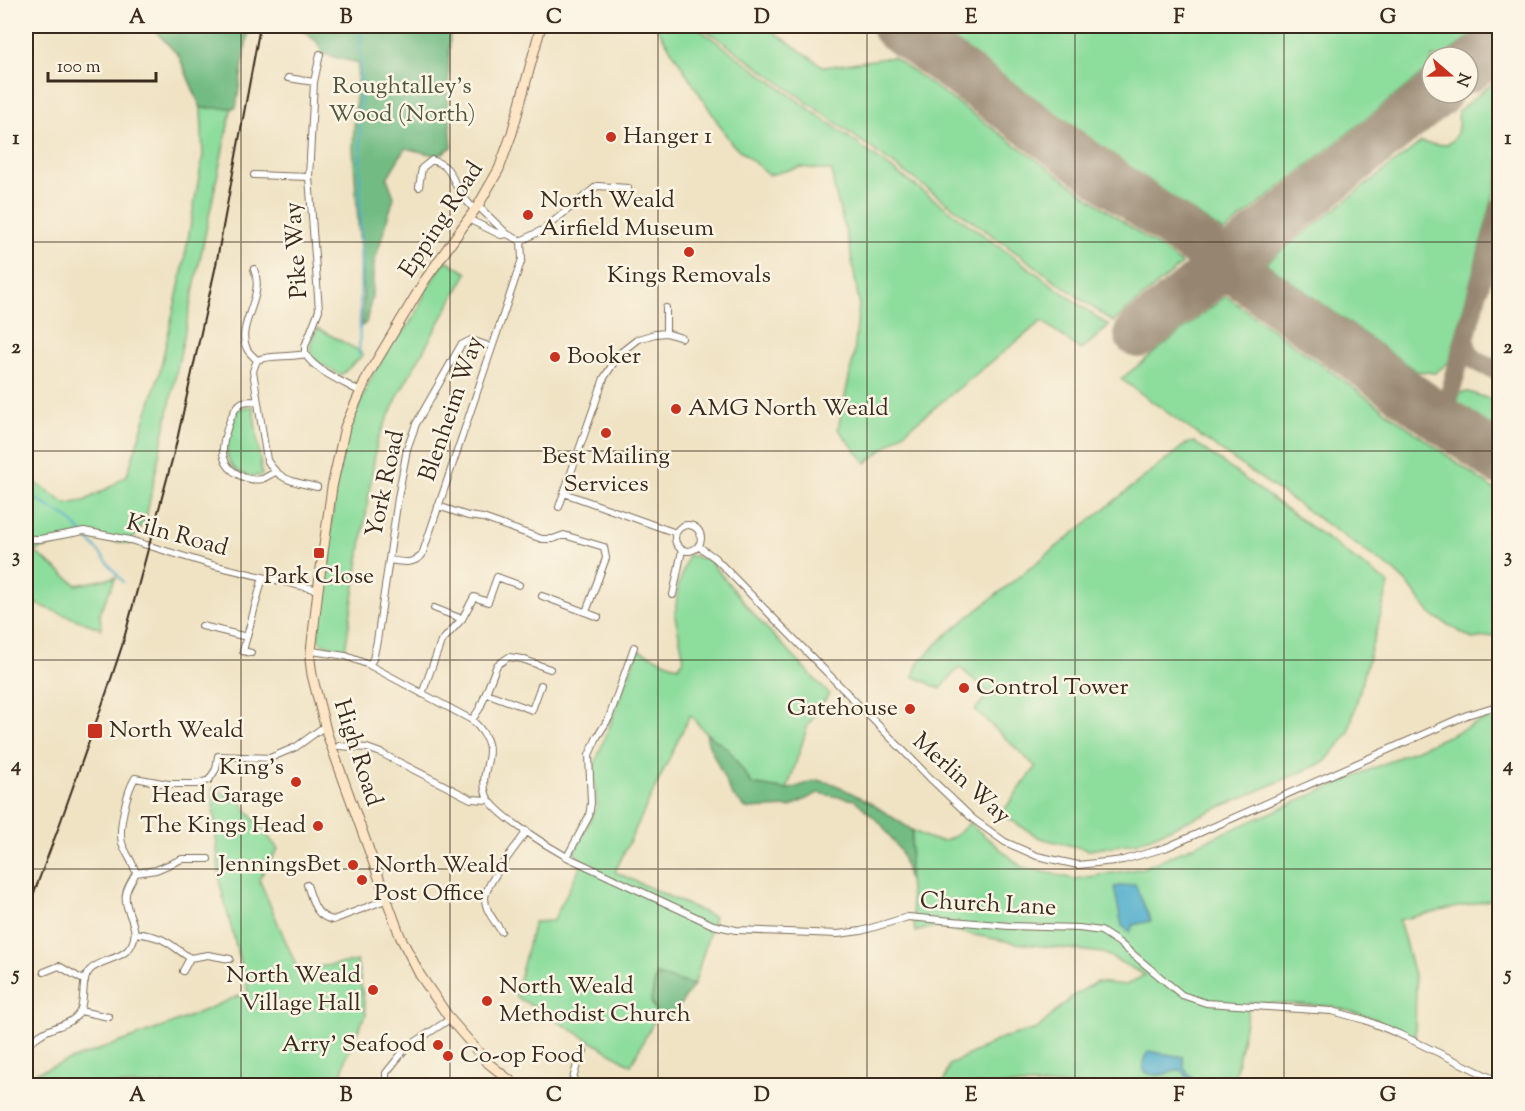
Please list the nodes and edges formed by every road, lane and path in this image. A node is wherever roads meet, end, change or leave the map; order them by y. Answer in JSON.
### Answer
{"nodes":[{"id":1,"x":541,"y":26,"type":"edge"},
{"id":2,"x":320,"y":54,"type":"dead end"},
{"id":3,"x":288,"y":78,"type":"dead end"},
{"id":4,"x":314,"y":82,"type":"junction"},
{"id":5,"x":254,"y":175,"type":"dead end"},
{"id":6,"x":309,"y":177,"type":"junction"},
{"id":7,"x":419,"y":187,"type":"dead end"},
{"id":8,"x":628,"y":188,"type":"dead end"},
{"id":9,"x":477,"y":207,"type":"junction"},
{"id":10,"x":468,"y":219,"type":"junction"},
{"id":11,"x":507,"y":234,"type":"junction"},
{"id":12,"x":521,"y":241,"type":"junction"},
{"id":13,"x":254,"y":269,"type":"dead end"},
{"id":14,"x":666,"y":308,"type":"dead end"},
{"id":15,"x":666,"y":333,"type":"junction"},
{"id":16,"x":682,"y":338,"type":"dead end"},
{"id":17,"x":486,"y":345,"type":"dead end"},
{"id":18,"x":305,"y":354,"type":"junction"},
{"id":19,"x":257,"y":360,"type":"junction"},
{"id":20,"x":359,"y":391,"type":"junction"},
{"id":21,"x":257,"y":401,"type":"junction"},
{"id":22,"x":274,"y":472,"type":"junction"},
{"id":23,"x":317,"y":487,"type":"dead end"},
{"id":24,"x":564,"y":493,"type":"junction"},
{"id":25,"x":438,"y":506,"type":"junction"},
{"id":26,"x":559,"y":507,"type":"dead end"},
{"id":27,"x":676,"y":533,"type":"junction"},
{"id":28,"x":26,"y":539,"type":"edge"},
{"id":29,"x":698,"y":546,"type":"junction"},
{"id":30,"x":682,"y":549,"type":"junction"},
{"id":31,"x":389,"y":560,"type":"junction"},
{"id":32,"x":263,"y":577,"type":"junction"},
{"id":33,"x":519,"y":585,"type":"dead end"},
{"id":34,"x":318,"y":590,"type":"junction"},
{"id":35,"x":673,"y":595,"type":"dead end"},
{"id":36,"x":542,"y":596,"type":"dead end"},
{"id":37,"x":434,"y":608,"type":"dead end"},
{"id":38,"x":586,"y":612,"type":"junction"},
{"id":39,"x":598,"y":617,"type":"dead end"},
{"id":40,"x":462,"y":619,"type":"junction"},
{"id":41,"x":202,"y":626,"type":"dead end"},
{"id":42,"x":247,"y":637,"type":"junction"},
{"id":43,"x":634,"y":647,"type":"dead end"},
{"id":44,"x":312,"y":651,"type":"junction"},
{"id":45,"x":251,"y":653,"type":"dead end"},
{"id":46,"x":369,"y":665,"type":"junction"},
{"id":47,"x":550,"y":669,"type":"dead end"},
{"id":48,"x":541,"y":685,"type":"dead end"},
{"id":49,"x":486,"y":693,"type":"junction"},
{"id":50,"x":422,"y":694,"type":"junction"},
{"id":51,"x":1500,"y":705,"type":"edge"},
{"id":52,"x":472,"y":720,"type":"junction"},
{"id":53,"x":325,"y":726,"type":"junction"},
{"id":54,"x":339,"y":747,"type":"dead end"},
{"id":55,"x":488,"y":800,"type":"junction"},
{"id":56,"x":527,"y":831,"type":"junction"},
{"id":57,"x":567,"y":857,"type":"junction"},
{"id":58,"x":208,"y":859,"type":"dead end"},
{"id":59,"x":136,"y":873,"type":"junction"},
{"id":60,"x":307,"y":885,"type":"dead end"},
{"id":61,"x":388,"y":899,"type":"junction"},
{"id":62,"x":501,"y":931,"type":"dead end"},
{"id":63,"x":135,"y":933,"type":"junction"},
{"id":64,"x":190,"y":958,"type":"junction"},
{"id":65,"x":230,"y":959,"type":"dead end"},
{"id":66,"x":183,"y":971,"type":"dead end"},
{"id":67,"x":44,"y":972,"type":"dead end"},
{"id":68,"x":84,"y":981,"type":"junction"},
{"id":69,"x":80,"y":1011,"type":"junction"},
{"id":70,"x":110,"y":1017,"type":"dead end"},
{"id":71,"x":450,"y":1019,"type":"junction"},
{"id":72,"x":26,"y":1044,"type":"edge"},
{"id":73,"x":584,"y":1051,"type":"dead end"},
{"id":74,"x":1500,"y":1083,"type":"edge"},
{"id":75,"x":389,"y":1086,"type":"edge"},
{"id":76,"x":517,"y":1086,"type":"edge"},
{"id":77,"x":571,"y":1086,"type":"edge"}],
"edges":[{"from":1,"to":9,"type":"main road","name":"Epping Road"},
{"from":2,"to":4,"type":"street","name":"Pike Way"},
{"from":3,"to":4,"type":"street"},
{"from":4,"to":6,"type":"street","name":"Pike Way"},
{"from":5,"to":6,"type":"street","name":"Pike Way"},
{"from":6,"to":18,"type":"street","name":"Pike Way"},
{"from":7,"to":9,"type":"street"},
{"from":8,"to":12,"type":"street"},
{"from":9,"to":10,"type":"main road","name":"Epping Road"},
{"from":9,"to":11,"type":"street"},
{"from":10,"to":11,"type":"street"},
{"from":10,"to":20,"type":"main road","name":"Epping Road"},
{"from":11,"to":12,"type":"street"},
{"from":12,"to":25,"type":"street","name":"Blenheim Way"},
{"from":13,"to":19,"type":"street"},
{"from":14,"to":15,"type":"street"},
{"from":15,"to":16,"type":"street"},
{"from":15,"to":24,"type":"street"},
{"from":17,"to":31,"type":"street","name":"York Road"},
{"from":18,"to":19,"type":"street"},
{"from":18,"to":20,"type":"street"},
{"from":19,"to":21,"type":"street"},
{"from":20,"to":34,"type":"main road","name":"High Road"},
{"from":21,"to":22,"type":"street"},
{"from":21,"to":22,"type":"street"},
{"from":22,"to":23,"type":"street"},
{"from":24,"to":26,"type":"street"},
{"from":24,"to":27,"type":"street"},
{"from":25,"to":31,"type":"street","name":"Blenheim Way"},
{"from":25,"to":38,"type":"street"},
{"from":27,"to":29,"type":"street"},
{"from":27,"to":30,"type":"street"},
{"from":28,"to":32,"type":"street","name":"Kiln Road"},
{"from":29,"to":30,"type":"street"},
{"from":29,"to":51,"type":"street","name":"Merlin Way"},
{"from":30,"to":35,"type":"street"},
{"from":31,"to":46,"type":"street","name":"York Road"},
{"from":32,"to":34,"type":"street","name":"Kiln Road"},
{"from":32,"to":42,"type":"street"},
{"from":33,"to":40,"type":"street"},
{"from":34,"to":44,"type":"main road","name":"High Road"},
{"from":36,"to":38,"type":"street"},
{"from":37,"to":40,"type":"street"},
{"from":38,"to":39,"type":"street"},
{"from":40,"to":50,"type":"street"},
{"from":41,"to":42,"type":"street"},
{"from":42,"to":45,"type":"street"},
{"from":43,"to":57,"type":"street"},
{"from":44,"to":46,"type":"street"},
{"from":44,"to":53,"type":"main road","name":"High Road"},
{"from":46,"to":50,"type":"street"},
{"from":47,"to":49,"type":"street"},
{"from":48,"to":49,"type":"street"},
{"from":49,"to":52,"type":"street"},
{"from":50,"to":52,"type":"street"},
{"from":52,"to":55,"type":"street"},
{"from":53,"to":59,"type":"street"},
{"from":53,"to":61,"type":"main road","name":"High Road"},
{"from":54,"to":55,"type":"street","name":"Church Lane"},
{"from":55,"to":56,"type":"street","name":"Church Lane"},
{"from":56,"to":57,"type":"street","name":"Church Lane"},
{"from":56,"to":62,"type":"street"},
{"from":57,"to":74,"type":"street","name":"Church Lane"},
{"from":58,"to":59,"type":"street"},
{"from":59,"to":63,"type":"street"},
{"from":60,"to":61,"type":"street"},
{"from":61,"to":71,"type":"main road","name":"High Road"},
{"from":63,"to":64,"type":"street"},
{"from":63,"to":68,"type":"street"},
{"from":64,"to":65,"type":"street"},
{"from":64,"to":66,"type":"street"},
{"from":67,"to":68,"type":"street"},
{"from":68,"to":69,"type":"street"},
{"from":69,"to":70,"type":"street"},
{"from":69,"to":72,"type":"street"},
{"from":71,"to":75,"type":"street"},
{"from":71,"to":76,"type":"main road","name":"High Road"},
{"from":73,"to":77,"type":"street"}]}
